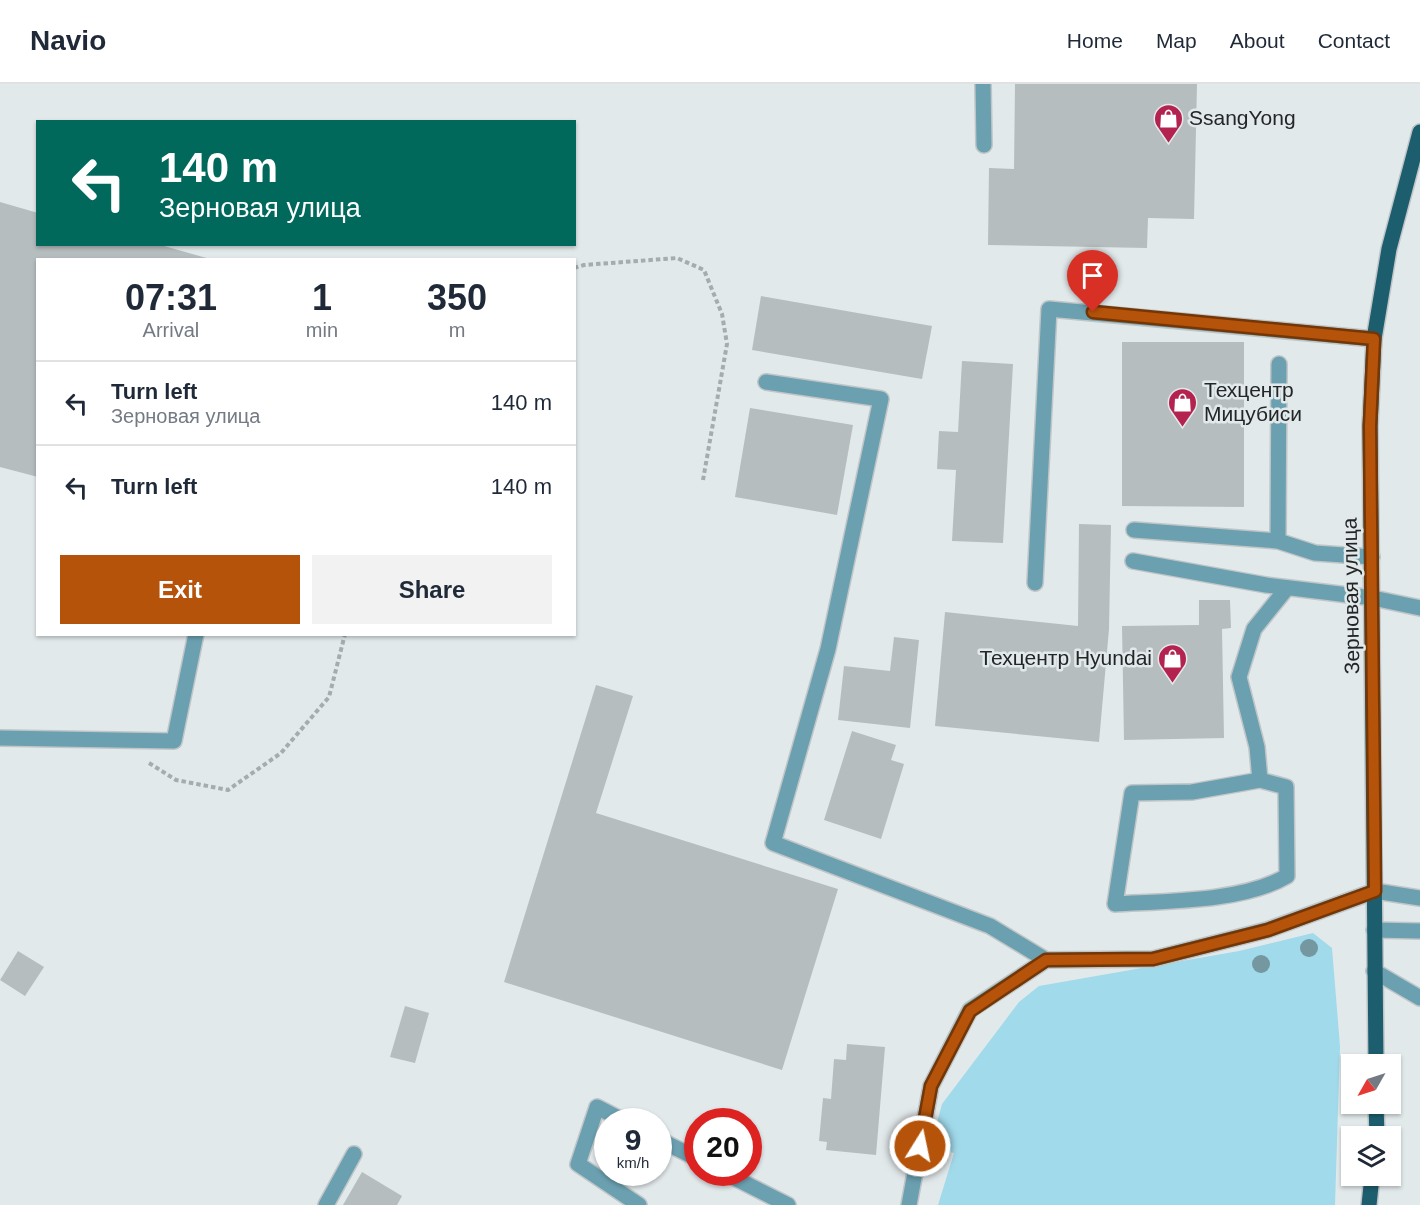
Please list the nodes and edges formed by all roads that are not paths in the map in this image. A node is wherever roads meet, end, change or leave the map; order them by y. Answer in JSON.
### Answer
{"nodes":[{"id":1,"x":984,"y":84,"type":"edge"},
{"id":2,"x":1420,"y":132,"type":"edge"},
{"id":3,"x":984,"y":145,"type":"dead end"},
{"id":4,"x":1374,"y":339,"type":"junction"},
{"id":5,"x":1279,"y":364,"type":"dead end"},
{"id":6,"x":766,"y":382,"type":"dead end"},
{"id":7,"x":1134,"y":530,"type":"dead end"},
{"id":8,"x":1278,"y":541,"type":"junction"},
{"id":9,"x":1372,"y":557,"type":"junction"},
{"id":10,"x":1133,"y":561,"type":"dead end"},
{"id":11,"x":1035,"y":583,"type":"dead end"},
{"id":12,"x":1287,"y":588,"type":"junction"},
{"id":13,"x":1373,"y":598,"type":"junction"},
{"id":14,"x":1420,"y":608,"type":"edge"},
{"id":15,"x":196,"y":636,"type":"edge"},
{"id":16,"x":0,"y":738,"type":"edge"},
{"id":17,"x":1260,"y":780,"type":"junction"},
{"id":18,"x":1375,"y":891,"type":"junction"},
{"id":19,"x":1420,"y":898,"type":"edge"},
{"id":20,"x":1374,"y":930,"type":"junction"},
{"id":21,"x":1420,"y":931,"type":"edge"},
{"id":22,"x":1046,"y":960,"type":"junction"},
{"id":23,"x":1374,"y":971,"type":"junction"},
{"id":24,"x":1420,"y":998,"type":"edge"},
{"id":25,"x":1376,"y":1054,"type":"edge"},
{"id":26,"x":594,"y":1116,"type":"edge"},
{"id":27,"x":354,"y":1154,"type":"dead end"},
{"id":28,"x":594,"y":1175,"type":"edge"},
{"id":29,"x":611,"y":1186,"type":"edge"},
{"id":30,"x":751,"y":1186,"type":"edge"},
{"id":31,"x":1371,"y":1186,"type":"edge"},
{"id":32,"x":326,"y":1205,"type":"edge"},
{"id":33,"x":639,"y":1205,"type":"edge"},
{"id":34,"x":788,"y":1205,"type":"edge"},
{"id":35,"x":909,"y":1205,"type":"edge"},
{"id":36,"x":1369,"y":1205,"type":"edge"}],
"edges":[{"from":1,"to":3,"type":"lane"},
{"from":2,"to":4,"type":"main road","name":"Зерновая улица"},
{"from":4,"to":9,"type":"main road","name":"Зерновая улица"},
{"from":4,"to":11,"type":"lane"},
{"from":5,"to":8,"type":"lane"},
{"from":6,"to":22,"type":"lane"},
{"from":7,"to":8,"type":"lane"},
{"from":8,"to":9,"type":"lane"},
{"from":9,"to":13,"type":"main road","name":"Зерновая улица"},
{"from":10,"to":12,"type":"lane"},
{"from":12,"to":13,"type":"lane"},
{"from":12,"to":17,"type":"lane"},
{"from":13,"to":14,"type":"lane"},
{"from":13,"to":18,"type":"main road","name":"Зерновая улица"},
{"from":15,"to":16,"type":"lane"},
{"from":17,"to":17,"type":"lane"},
{"from":18,"to":19,"type":"lane"},
{"from":18,"to":20,"type":"main road","name":"Зерновая улица"},
{"from":18,"to":22,"type":"lane"},
{"from":20,"to":21,"type":"lane"},
{"from":20,"to":23,"type":"main road","name":"Зерновая улица"},
{"from":22,"to":35,"type":"lane"},
{"from":23,"to":24,"type":"lane"},
{"from":23,"to":25,"type":"main road","name":"Зерновая улица"},
{"from":26,"to":28,"type":"lane"},
{"from":27,"to":32,"type":"lane"},
{"from":29,"to":33,"type":"lane"},
{"from":30,"to":34,"type":"lane"},
{"from":31,"to":36,"type":"main road"}]}
